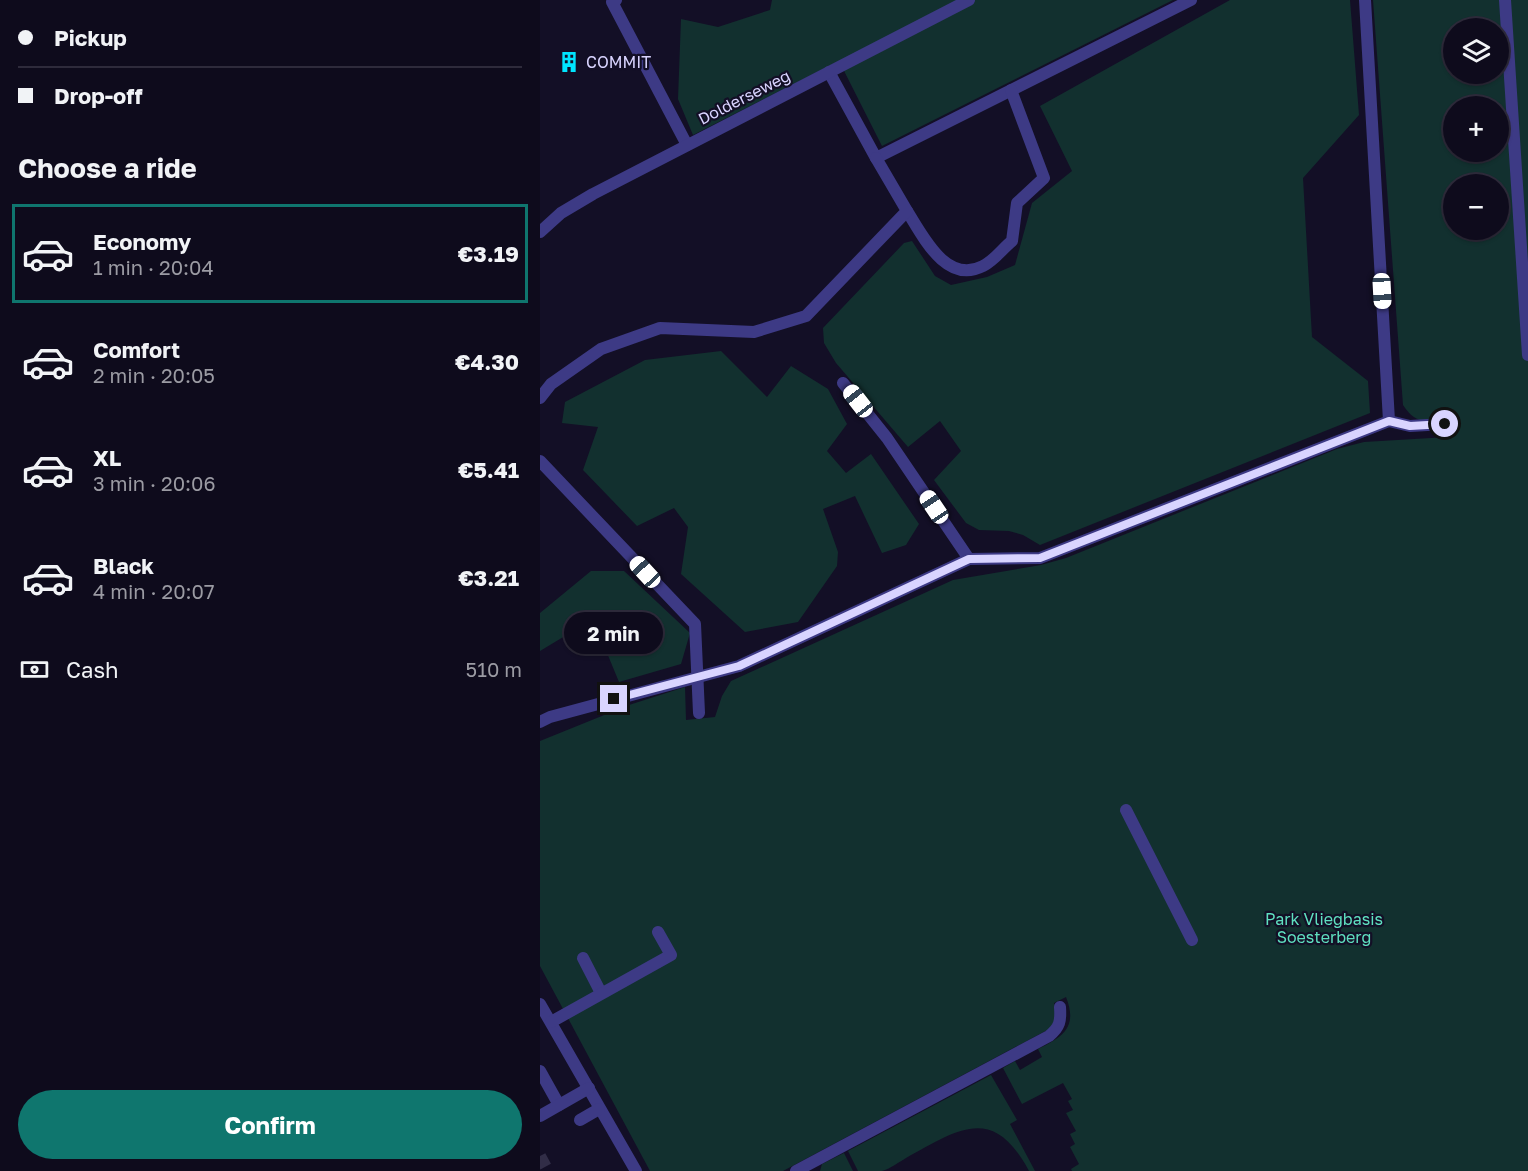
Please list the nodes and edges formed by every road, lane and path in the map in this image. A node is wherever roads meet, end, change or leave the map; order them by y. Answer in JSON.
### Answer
{"nodes":[{"id":1,"x":616,"y":0,"type":"edge"},
{"id":2,"x":1191,"y":0,"type":"edge"},
{"id":3,"x":1365,"y":0,"type":"edge"},
{"id":4,"x":1505,"y":0,"type":"edge"},
{"id":5,"x":965,"y":1,"type":"edge"},
{"id":6,"x":830,"y":72,"type":"junction"},
{"id":7,"x":1011,"y":90,"type":"junction"},
{"id":8,"x":687,"y":145,"type":"junction"},
{"id":9,"x":876,"y":158,"type":"junction"},
{"id":10,"x":907,"y":212,"type":"junction"},
{"id":11,"x":540,"y":232,"type":"edge"},
{"id":12,"x":1528,"y":355,"type":"edge"},
{"id":13,"x":843,"y":382,"type":"dead end"},
{"id":14,"x":540,"y":398,"type":"edge"},
{"id":15,"x":1389,"y":421,"type":"junction"},
{"id":16,"x":1445,"y":424,"type":"dead end"},
{"id":17,"x":540,"y":461,"type":"edge"},
{"id":18,"x":969,"y":559,"type":"junction"},
{"id":19,"x":699,"y":675,"type":"junction"},
{"id":20,"x":699,"y":713,"type":"dead end"},
{"id":21,"x":540,"y":722,"type":"edge"},
{"id":22,"x":1126,"y":810,"type":"dead end"},
{"id":23,"x":658,"y":932,"type":"dead end"},
{"id":24,"x":1192,"y":940,"type":"dead end"},
{"id":25,"x":583,"y":958,"type":"dead end"},
{"id":26,"x":601,"y":993,"type":"junction"},
{"id":27,"x":540,"y":1004,"type":"edge"},
{"id":28,"x":1060,"y":1007,"type":"dead end"},
{"id":29,"x":551,"y":1022,"type":"junction"},
{"id":30,"x":540,"y":1072,"type":"edge"},
{"id":31,"x":589,"y":1088,"type":"junction"},
{"id":32,"x":559,"y":1105,"type":"junction"},
{"id":33,"x":600,"y":1109,"type":"junction"},
{"id":34,"x":540,"y":1116,"type":"edge"},
{"id":35,"x":580,"y":1120,"type":"dead end"},
{"id":36,"x":636,"y":1171,"type":"edge"},
{"id":37,"x":796,"y":1171,"type":"edge"}],
"edges":[{"from":1,"to":8,"type":"lane"},
{"from":2,"to":7,"type":"lane"},
{"from":3,"to":15,"type":"lane"},
{"from":4,"to":12,"type":"lane"},
{"from":5,"to":6,"type":"lane","name":"Dolderseweg"},
{"from":6,"to":8,"type":"lane","name":"Dolderseweg"},
{"from":6,"to":9,"type":"lane"},
{"from":7,"to":9,"type":"lane"},
{"from":7,"to":10,"type":"lane"},
{"from":8,"to":11,"type":"lane","name":"Dolderseweg"},
{"from":9,"to":10,"type":"lane"},
{"from":10,"to":14,"type":"lane"},
{"from":13,"to":18,"type":"lane"},
{"from":15,"to":16,"type":"lane"},
{"from":15,"to":18,"type":"lane"},
{"from":17,"to":19,"type":"lane"},
{"from":18,"to":19,"type":"lane"},
{"from":19,"to":20,"type":"lane"},
{"from":19,"to":21,"type":"lane"},
{"from":22,"to":24,"type":"lane"},
{"from":23,"to":26,"type":"lane"},
{"from":25,"to":26,"type":"lane"},
{"from":26,"to":29,"type":"lane"},
{"from":27,"to":29,"type":"lane"},
{"from":28,"to":37,"type":"lane"},
{"from":29,"to":31,"type":"lane"},
{"from":30,"to":32,"type":"lane"},
{"from":31,"to":32,"type":"lane"},
{"from":31,"to":33,"type":"lane"},
{"from":32,"to":34,"type":"lane"},
{"from":33,"to":35,"type":"lane"},
{"from":33,"to":36,"type":"lane"}]}
